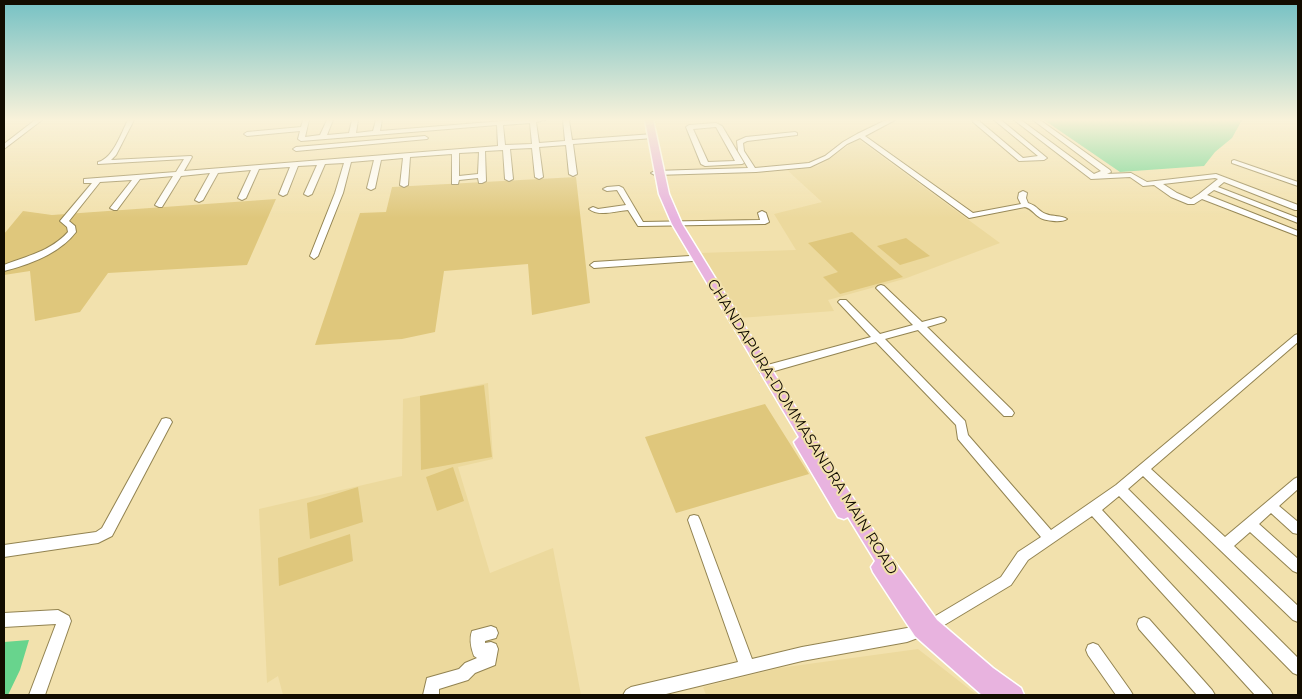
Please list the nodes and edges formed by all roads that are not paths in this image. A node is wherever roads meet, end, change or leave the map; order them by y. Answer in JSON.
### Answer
{"nodes":[{"id":1,"x":114,"y":153,"type":"edge"},
{"id":2,"x":295,"y":153,"type":"edge"},
{"id":3,"x":439,"y":153,"type":"edge"},
{"id":4,"x":456,"y":153,"type":"edge"},
{"id":5,"x":482,"y":153,"type":"edge"},
{"id":6,"x":505,"y":153,"type":"edge"},
{"id":7,"x":536,"y":153,"type":"edge"},
{"id":8,"x":571,"y":153,"type":"edge"},
{"id":9,"x":653,"y":153,"type":"edge"},
{"id":10,"x":700,"y":153,"type":"edge"},
{"id":11,"x":734,"y":153,"type":"edge"},
{"id":12,"x":742,"y":153,"type":"edge"},
{"id":13,"x":830,"y":153,"type":"edge"},
{"id":14,"x":883,"y":153,"type":"edge"},
{"id":15,"x":1012,"y":153,"type":"edge"},
{"id":16,"x":1037,"y":153,"type":"edge"},
{"id":17,"x":1060,"y":153,"type":"edge"},
{"id":18,"x":1080,"y":153,"type":"edge"},
{"id":19,"x":424,"y":154,"type":"joint"},
{"id":20,"x":408,"y":155,"type":"junction"},
{"id":21,"x":378,"y":158,"type":"junction"},
{"id":22,"x":348,"y":160,"type":"junction"},
{"id":23,"x":322,"y":162,"type":"junction"},
{"id":24,"x":1234,"y":162,"type":"dead end"},
{"id":25,"x":292,"y":165,"type":"junction"},
{"id":26,"x":723,"y":167,"type":"junction"},
{"id":27,"x":256,"y":168,"type":"junction"},
{"id":28,"x":753,"y":170,"type":"junction"},
{"id":29,"x":216,"y":171,"type":"junction"},
{"id":30,"x":657,"y":173,"type":"junction"},
{"id":31,"x":180,"y":174,"type":"junction"},
{"id":32,"x":573,"y":174,"type":"dead end"},
{"id":33,"x":1090,"y":175,"type":"junction"},
{"id":34,"x":539,"y":177,"type":"dead end"},
{"id":35,"x":138,"y":178,"type":"junction"},
{"id":36,"x":508,"y":179,"type":"dead end"},
{"id":37,"x":1223,"y":179,"type":"junction"},
{"id":38,"x":98,"y":180,"type":"junction"},
{"id":39,"x":87,"y":181,"type":"dead end"},
{"id":40,"x":1156,"y":183,"type":"junction"},
{"id":41,"x":1298,"y":184,"type":"edge"},
{"id":42,"x":404,"y":185,"type":"dead end"},
{"id":43,"x":1212,"y":187,"type":"junction"},
{"id":44,"x":371,"y":188,"type":"dead end"},
{"id":45,"x":607,"y":189,"type":"dead end"},
{"id":46,"x":1023,"y":193,"type":"dead end"},
{"id":47,"x":283,"y":194,"type":"dead end"},
{"id":48,"x":308,"y":194,"type":"dead end"},
{"id":49,"x":1202,"y":196,"type":"junction"},
{"id":50,"x":242,"y":198,"type":"dead end"},
{"id":51,"x":199,"y":200,"type":"dead end"},
{"id":52,"x":159,"y":205,"type":"dead end"},
{"id":53,"x":1025,"y":205,"type":"junction"},
{"id":54,"x":630,"y":207,"type":"junction"},
{"id":55,"x":114,"y":208,"type":"dead end"},
{"id":56,"x":1298,"y":208,"type":"edge"},
{"id":57,"x":593,"y":209,"type":"dead end"},
{"id":58,"x":762,"y":213,"type":"dead end"},
{"id":59,"x":1063,"y":219,"type":"dead end"},
{"id":60,"x":1298,"y":221,"type":"edge"},
{"id":61,"x":673,"y":224,"type":"junction"},
{"id":62,"x":1298,"y":234,"type":"edge"},
{"id":63,"x":314,"y":256,"type":"dead end"},
{"id":64,"x":690,"y":259,"type":"junction"},
{"id":65,"x":594,"y":265,"type":"dead end"},
{"id":66,"x":4,"y":268,"type":"edge"},
{"id":67,"x":881,"y":288,"type":"dead end"},
{"id":68,"x":843,"y":302,"type":"dead end"},
{"id":69,"x":941,"y":320,"type":"dead end"},
{"id":70,"x":920,"y":326,"type":"junction"},
{"id":71,"x":1298,"y":337,"type":"edge"},
{"id":72,"x":878,"y":338,"type":"junction"},
{"id":73,"x":764,"y":370,"type":"junction"},
{"id":74,"x":1008,"y":413,"type":"dead end"},
{"id":75,"x":166,"y":422,"type":"dead end"},
{"id":76,"x":1144,"y":470,"type":"junction"},
{"id":77,"x":1298,"y":482,"type":"edge"},
{"id":78,"x":1120,"y":489,"type":"junction"},
{"id":79,"x":1271,"y":506,"type":"junction"},
{"id":80,"x":1093,"y":509,"type":"junction"},
{"id":81,"x":694,"y":520,"type":"dead end"},
{"id":82,"x":1250,"y":524,"type":"junction"},
{"id":83,"x":1298,"y":529,"type":"edge"},
{"id":84,"x":1050,"y":538,"type":"junction"},
{"id":85,"x":1224,"y":546,"type":"junction"},
{"id":86,"x":4,"y":551,"type":"edge"},
{"id":87,"x":1298,"y":567,"type":"edge"},
{"id":88,"x":1298,"y":615,"type":"edge"},
{"id":89,"x":4,"y":620,"type":"edge"},
{"id":90,"x":1144,"y":624,"type":"dead end"},
{"id":91,"x":926,"y":628,"type":"junction"},
{"id":92,"x":491,"y":633,"type":"dead end"},
{"id":93,"x":1093,"y":650,"type":"dead end"},
{"id":94,"x":747,"y":666,"type":"junction"},
{"id":95,"x":1298,"y":668,"type":"edge"},
{"id":96,"x":37,"y":695,"type":"edge"},
{"id":97,"x":431,"y":695,"type":"edge"},
{"id":98,"x":631,"y":695,"type":"edge"},
{"id":99,"x":996,"y":695,"type":"edge"},
{"id":100,"x":1014,"y":695,"type":"edge"},
{"id":101,"x":1125,"y":695,"type":"edge"},
{"id":102,"x":1207,"y":695,"type":"edge"},
{"id":103,"x":1265,"y":695,"type":"edge"}],
"edges":[{"from":1,"to":31,"type":"street"},
{"from":2,"to":25,"type":"street"},
{"from":3,"to":19,"type":"street"},
{"from":4,"to":5,"type":"street"},
{"from":6,"to":36,"type":"street"},
{"from":7,"to":34,"type":"street"},
{"from":8,"to":32,"type":"street"},
{"from":9,"to":30,"type":"main road","name":"CHANDAPURA-DOMMASANDRA MAIN ROAD"},
{"from":10,"to":26,"type":"street"},
{"from":11,"to":26,"type":"street"},
{"from":12,"to":28,"type":"street"},
{"from":13,"to":28,"type":"street"},
{"from":14,"to":53,"type":"street"},
{"from":15,"to":16,"type":"street"},
{"from":17,"to":33,"type":"street"},
{"from":18,"to":33,"type":"street"},
{"from":19,"to":20,"type":"street"},
{"from":20,"to":21,"type":"street"},
{"from":20,"to":42,"type":"street"},
{"from":21,"to":22,"type":"street"},
{"from":21,"to":44,"type":"street"},
{"from":22,"to":23,"type":"street"},
{"from":22,"to":63,"type":"street"},
{"from":23,"to":25,"type":"street"},
{"from":23,"to":48,"type":"street"},
{"from":24,"to":41,"type":"street"},
{"from":25,"to":27,"type":"street"},
{"from":25,"to":47,"type":"street"},
{"from":26,"to":28,"type":"street"},
{"from":26,"to":30,"type":"street"},
{"from":27,"to":29,"type":"street"},
{"from":27,"to":50,"type":"street"},
{"from":29,"to":31,"type":"street"},
{"from":29,"to":51,"type":"street"},
{"from":30,"to":61,"type":"main road","name":"CHANDAPURA-DOMMASANDRA MAIN ROAD"},
{"from":31,"to":35,"type":"street"},
{"from":31,"to":52,"type":"street"},
{"from":33,"to":40,"type":"street"},
{"from":35,"to":38,"type":"street"},
{"from":35,"to":55,"type":"street"},
{"from":37,"to":40,"type":"street"},
{"from":37,"to":43,"type":"street"},
{"from":37,"to":56,"type":"street"},
{"from":38,"to":39,"type":"street"},
{"from":38,"to":66,"type":"street"},
{"from":40,"to":49,"type":"street"},
{"from":43,"to":49,"type":"street"},
{"from":43,"to":60,"type":"street"},
{"from":45,"to":54,"type":"street"},
{"from":46,"to":53,"type":"street"},
{"from":49,"to":62,"type":"street"},
{"from":53,"to":59,"type":"street"},
{"from":54,"to":57,"type":"street"},
{"from":54,"to":61,"type":"street"},
{"from":58,"to":61,"type":"street"},
{"from":61,"to":64,"type":"main road","name":"CHANDAPURA-DOMMASANDRA MAIN ROAD"},
{"from":61,"to":73,"type":"main road","name":"CHANDAPURA-DOMMASANDRA MAIN ROAD"},
{"from":64,"to":65,"type":"street"},
{"from":64,"to":91,"type":"main road","name":"CHANDAPURA-DOMMASANDRA MAIN ROAD"},
{"from":67,"to":70,"type":"street"},
{"from":68,"to":72,"type":"street"},
{"from":69,"to":70,"type":"street"},
{"from":70,"to":72,"type":"street"},
{"from":70,"to":74,"type":"street"},
{"from":71,"to":76,"type":"street"},
{"from":72,"to":73,"type":"street"},
{"from":72,"to":84,"type":"street"},
{"from":73,"to":91,"type":"main road","name":"CHANDAPURA-DOMMASANDRA MAIN ROAD"},
{"from":75,"to":86,"type":"street"},
{"from":76,"to":78,"type":"street"},
{"from":76,"to":85,"type":"street"},
{"from":77,"to":79,"type":"street"},
{"from":78,"to":80,"type":"street"},
{"from":78,"to":95,"type":"street"},
{"from":79,"to":82,"type":"street"},
{"from":79,"to":83,"type":"street"},
{"from":80,"to":84,"type":"street"},
{"from":80,"to":103,"type":"street"},
{"from":81,"to":94,"type":"street"},
{"from":82,"to":85,"type":"street"},
{"from":82,"to":87,"type":"street"},
{"from":84,"to":91,"type":"street"},
{"from":85,"to":88,"type":"street"},
{"from":89,"to":96,"type":"street"},
{"from":90,"to":102,"type":"street"},
{"from":91,"to":94,"type":"street"},
{"from":91,"to":99,"type":"main road","name":"CHANDAPURA-DOMMASANDRA MAIN ROAD"},
{"from":91,"to":100,"type":"main road","name":"CHANDAPURA-DOMMASANDRA MAIN ROAD"},
{"from":92,"to":97,"type":"street"},
{"from":93,"to":101,"type":"street"},
{"from":94,"to":98,"type":"street"}]}
